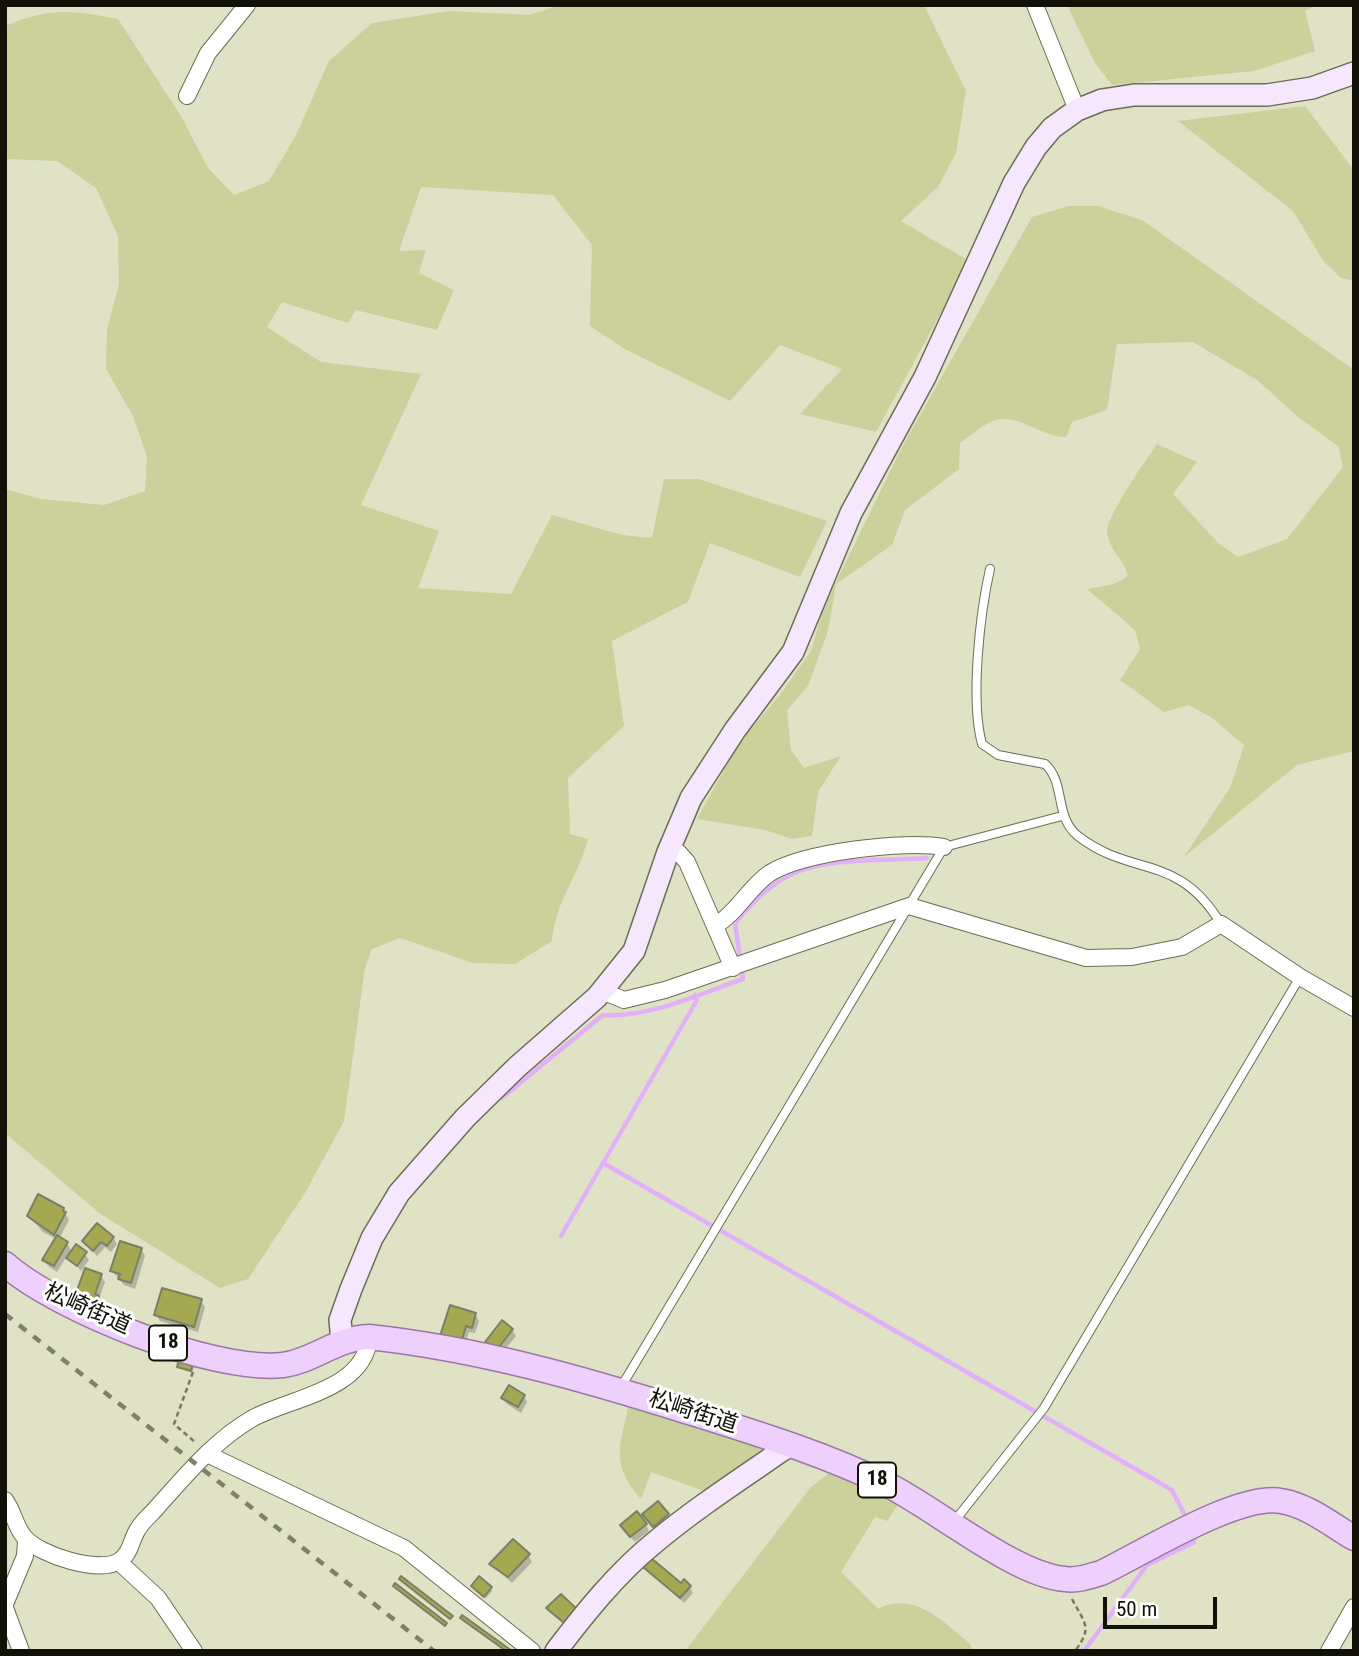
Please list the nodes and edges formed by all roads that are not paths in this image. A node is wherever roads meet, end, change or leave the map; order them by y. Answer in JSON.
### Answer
{"nodes":[{"id":1,"x":247,"y":5,"type":"edge"},
{"id":2,"x":1035,"y":5,"type":"edge"},
{"id":3,"x":1354,"y":73,"type":"edge"},
{"id":4,"x":187,"y":96,"type":"dead end"},
{"id":5,"x":1077,"y":110,"type":"junction"},
{"id":6,"x":990,"y":569,"type":"dead end"},
{"id":7,"x":1062,"y":816,"type":"junction"},
{"id":8,"x":944,"y":847,"type":"junction"},
{"id":9,"x":668,"y":852,"type":"junction"},
{"id":10,"x":909,"y":906,"type":"junction"},
{"id":11,"x":1221,"y":924,"type":"junction"},
{"id":12,"x":716,"y":925,"type":"junction"},
{"id":13,"x":733,"y":968,"type":"junction"},
{"id":14,"x":1300,"y":977,"type":"junction"},
{"id":15,"x":603,"y":991,"type":"junction"},
{"id":16,"x":1354,"y":1008,"type":"edge"},
{"id":17,"x":5,"y":1264,"type":"edge"},
{"id":18,"x":369,"y":1337,"type":"junction"},
{"id":19,"x":342,"y":1341,"type":"junction"},
{"id":20,"x":620,"y":1390,"type":"junction"},
{"id":21,"x":790,"y":1445,"type":"junction"},
{"id":22,"x":207,"y":1454,"type":"junction"},
{"id":23,"x":5,"y":1500,"type":"edge"},
{"id":24,"x":953,"y":1523,"type":"junction"},
{"id":25,"x":1354,"y":1538,"type":"edge"},
{"id":26,"x":26,"y":1540,"type":"junction"},
{"id":27,"x":119,"y":1562,"type":"junction"},
{"id":28,"x":5,"y":1606,"type":"edge"},
{"id":29,"x":1354,"y":1607,"type":"edge"},
{"id":30,"x":22,"y":1651,"type":"edge"},
{"id":31,"x":194,"y":1651,"type":"edge"},
{"id":32,"x":532,"y":1651,"type":"edge"},
{"id":33,"x":556,"y":1651,"type":"edge"},
{"id":34,"x":1329,"y":1651,"type":"edge"}],
"edges":[{"from":1,"to":4,"type":"street"},
{"from":2,"to":5,"type":"street"},
{"from":3,"to":5,"type":"street"},
{"from":5,"to":9,"type":"street"},
{"from":6,"to":7,"type":"lane"},
{"from":7,"to":8,"type":"lane"},
{"from":7,"to":11,"type":"lane"},
{"from":8,"to":10,"type":"lane"},
{"from":8,"to":12,"type":"street"},
{"from":9,"to":12,"type":"street"},
{"from":9,"to":15,"type":"street"},
{"from":10,"to":11,"type":"street"},
{"from":10,"to":13,"type":"street"},
{"from":10,"to":20,"type":"lane"},
{"from":11,"to":14,"type":"street"},
{"from":12,"to":13,"type":"street"},
{"from":13,"to":15,"type":"street"},
{"from":14,"to":16,"type":"street"},
{"from":14,"to":24,"type":"lane"},
{"from":15,"to":19,"type":"street"},
{"from":17,"to":19,"type":"main road","name":"松崎街道","number":"18"},
{"from":18,"to":19,"type":"main road","name":"松崎街道","number":"18"},
{"from":18,"to":20,"type":"main road","name":"松崎街道","number":"18"},
{"from":18,"to":22,"type":"street"},
{"from":20,"to":21,"type":"main road","name":"松崎街道","number":"18"},
{"from":21,"to":24,"type":"main road","name":"松崎街道","number":"18"},
{"from":21,"to":33,"type":"street"},
{"from":22,"to":27,"type":"street"},
{"from":22,"to":32,"type":"street"},
{"from":23,"to":26,"type":"street"},
{"from":24,"to":25,"type":"main road","name":"松崎街道","number":"18"},
{"from":26,"to":27,"type":"street"},
{"from":26,"to":28,"type":"street"},
{"from":27,"to":31,"type":"street"},
{"from":28,"to":30,"type":"street"},
{"from":29,"to":34,"type":"street"}]}
